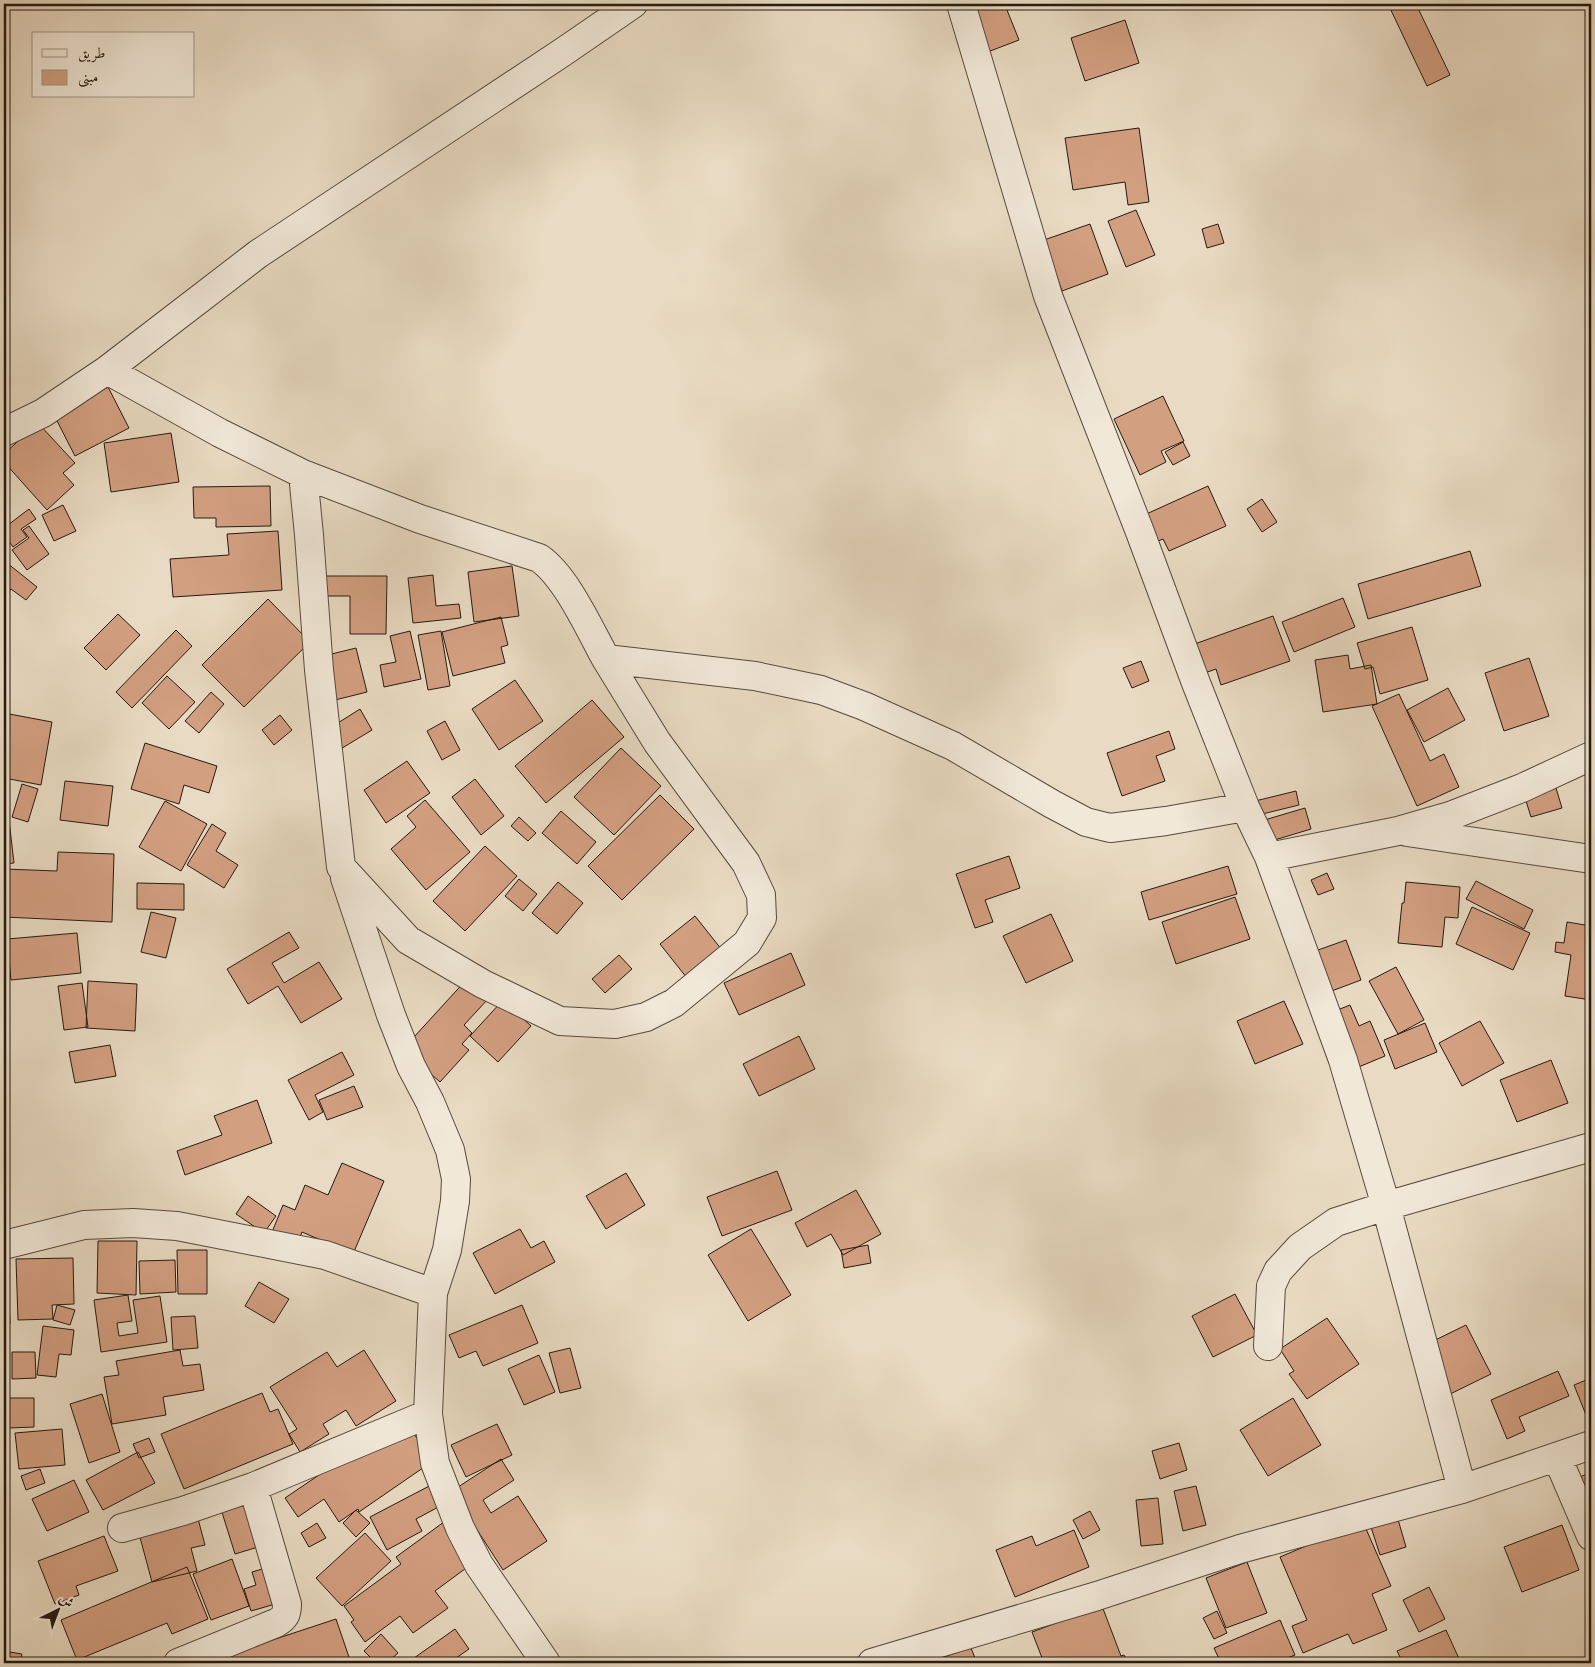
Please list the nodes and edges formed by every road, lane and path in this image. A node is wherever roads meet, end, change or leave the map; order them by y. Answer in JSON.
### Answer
{"nodes":[{"id":1,"x":633,"y":4,"type":"edge"},
{"id":2,"x":961,"y":4,"type":"edge"},
{"id":3,"x":107,"y":370,"type":"junction"},
{"id":4,"x":4,"y":432,"type":"edge"},
{"id":5,"x":303,"y":474,"type":"junction"},
{"id":6,"x":606,"y":659,"type":"junction"},
{"id":7,"x":1591,"y":756,"type":"edge"},
{"id":8,"x":1245,"y":807,"type":"junction"},
{"id":9,"x":1398,"y":831,"type":"junction"},
{"id":10,"x":1269,"y":857,"type":"junction"},
{"id":11,"x":1591,"y":859,"type":"edge"},
{"id":12,"x":341,"y":867,"type":"junction"},
{"id":13,"x":1591,"y":1147,"type":"edge"},
{"id":14,"x":1386,"y":1206,"type":"junction"},
{"id":15,"x":4,"y":1245,"type":"edge"},
{"id":16,"x":433,"y":1293,"type":"junction"},
{"id":17,"x":1268,"y":1346,"type":"dead end"},
{"id":18,"x":428,"y":1414,"type":"junction"},
{"id":19,"x":1591,"y":1444,"type":"edge"},
{"id":20,"x":1557,"y":1457,"type":"junction"},
{"id":21,"x":253,"y":1487,"type":"junction"},
{"id":22,"x":1462,"y":1489,"type":"junction"},
{"id":23,"x":122,"y":1528,"type":"dead end"},
{"id":24,"x":1591,"y":1536,"type":"edge"},
{"id":25,"x":178,"y":1663,"type":"edge"},
{"id":26,"x":546,"y":1663,"type":"edge"},
{"id":27,"x":872,"y":1663,"type":"edge"}],
"edges":[{"from":1,"to":3,"type":"street"},
{"from":2,"to":8,"type":"street"},
{"from":3,"to":4,"type":"street"},
{"from":3,"to":5,"type":"street"},
{"from":5,"to":6,"type":"street"},
{"from":5,"to":12,"type":"street"},
{"from":6,"to":8,"type":"street"},
{"from":6,"to":12,"type":"street"},
{"from":7,"to":9,"type":"street"},
{"from":8,"to":10,"type":"street"},
{"from":9,"to":10,"type":"street"},
{"from":9,"to":11,"type":"street"},
{"from":10,"to":14,"type":"street"},
{"from":12,"to":16,"type":"street"},
{"from":13,"to":14,"type":"street"},
{"from":14,"to":17,"type":"street"},
{"from":14,"to":22,"type":"street"},
{"from":15,"to":16,"type":"street"},
{"from":16,"to":18,"type":"street"},
{"from":18,"to":21,"type":"street"},
{"from":18,"to":26,"type":"street"},
{"from":19,"to":20,"type":"street"},
{"from":20,"to":22,"type":"street"},
{"from":20,"to":24,"type":"street"},
{"from":21,"to":23,"type":"street"},
{"from":21,"to":25,"type":"street"},
{"from":22,"to":27,"type":"street"}]}
